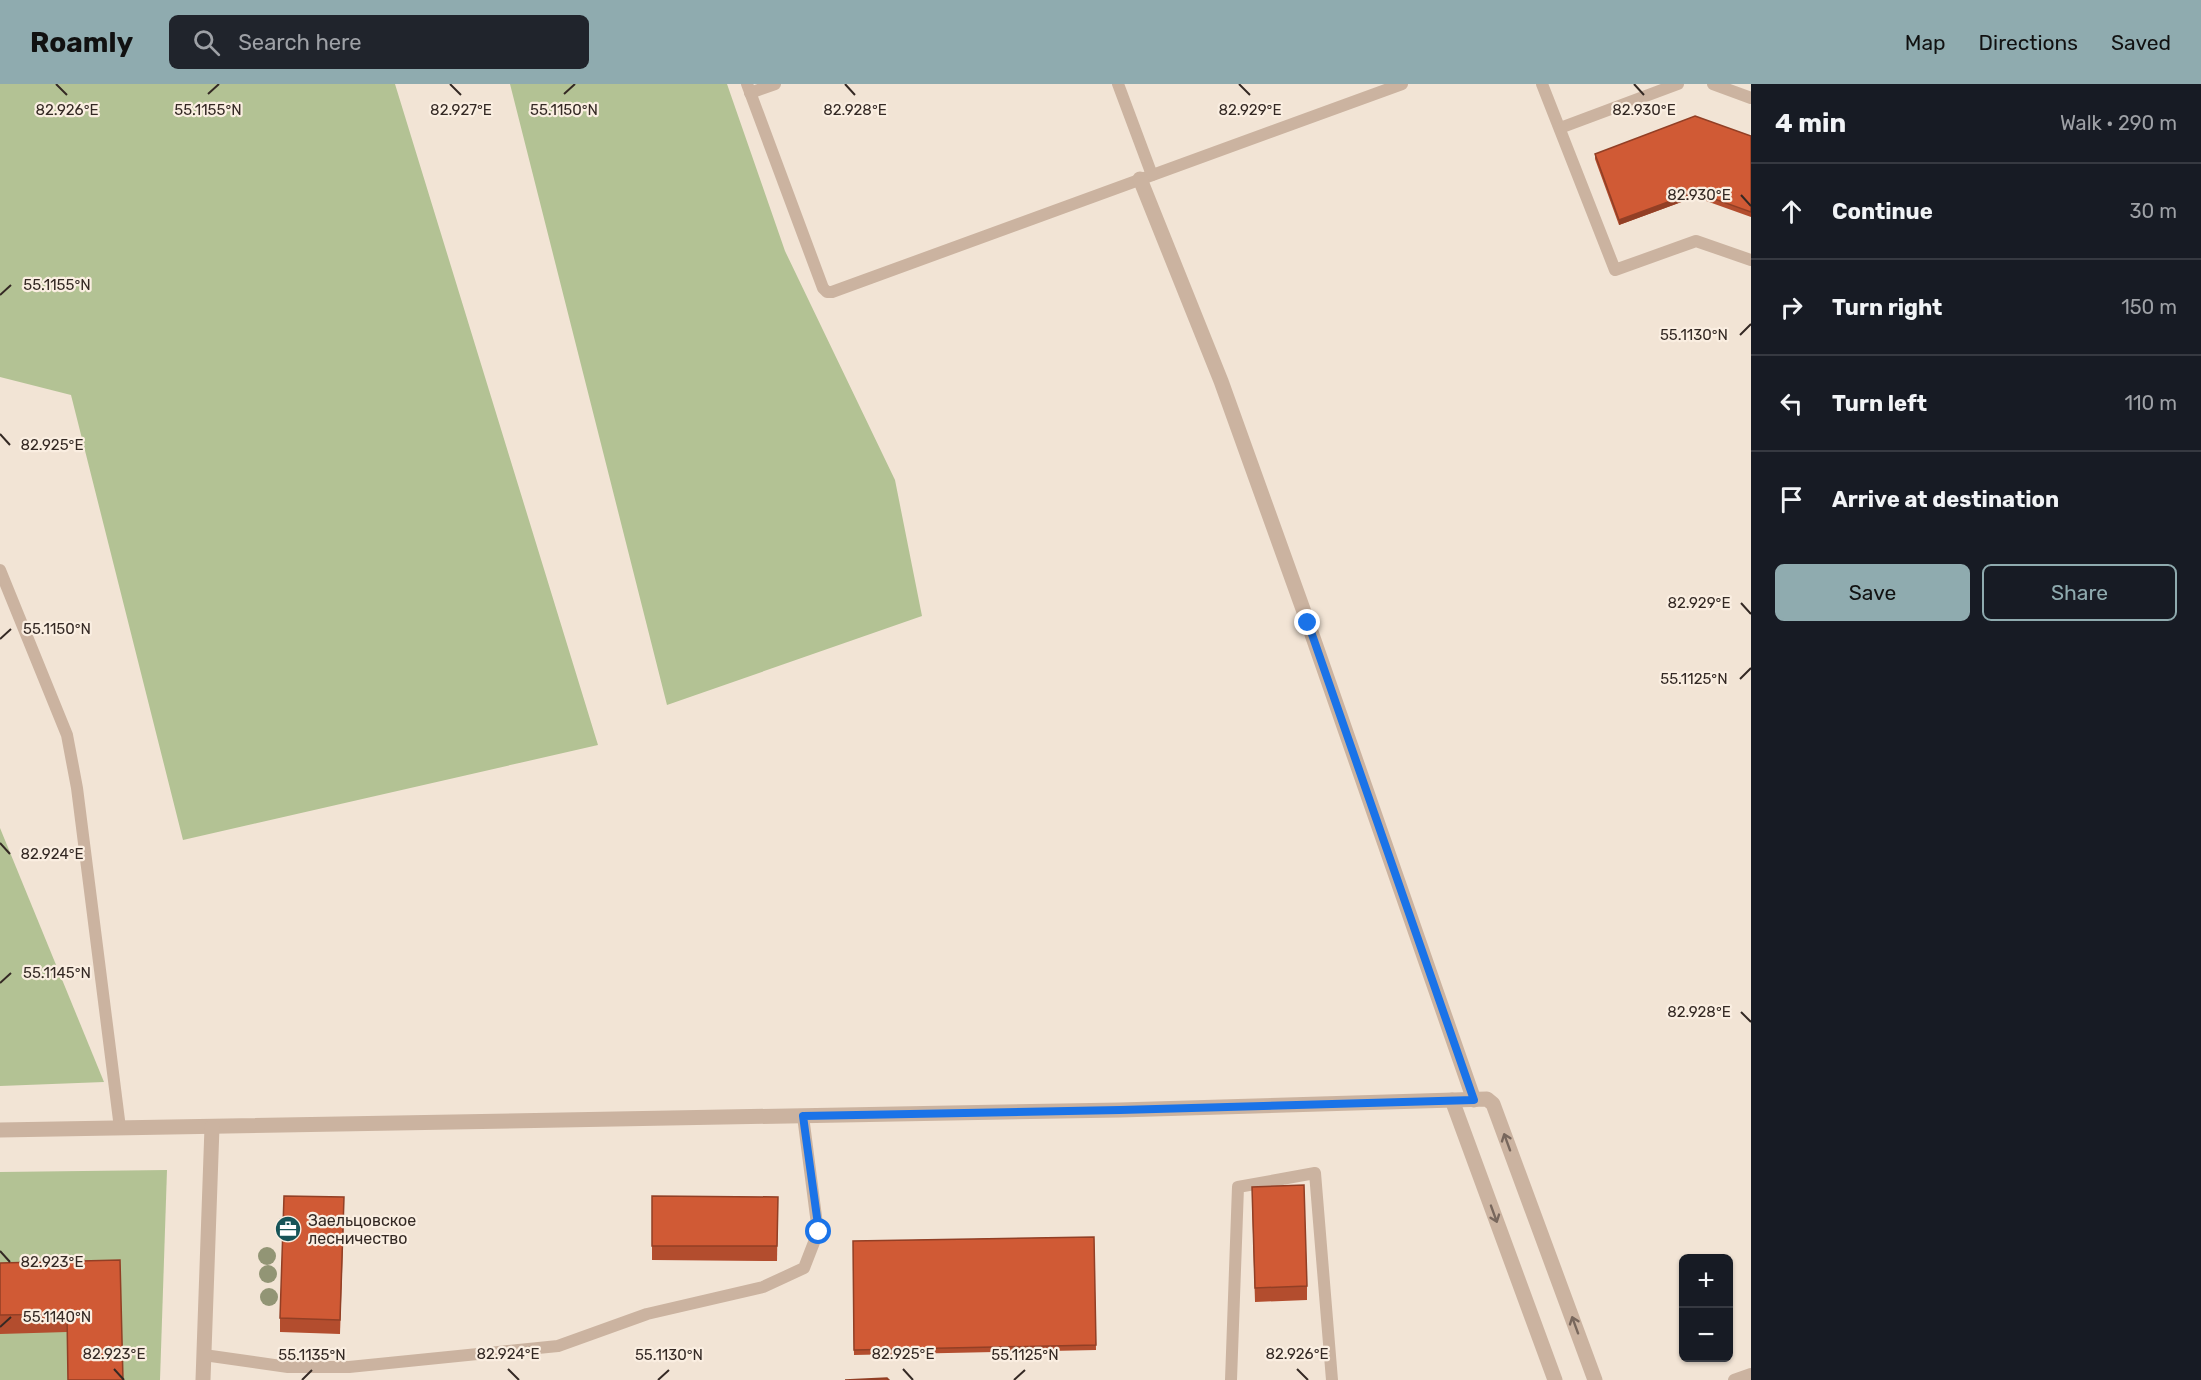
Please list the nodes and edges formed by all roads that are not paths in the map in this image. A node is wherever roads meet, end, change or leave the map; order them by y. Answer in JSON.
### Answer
{"nodes":[{"id":1,"x":775,"y":84,"type":"edge"},
{"id":2,"x":1118,"y":84,"type":"edge"},
{"id":3,"x":1402,"y":84,"type":"edge"},
{"id":4,"x":1542,"y":84,"type":"edge"},
{"id":5,"x":1678,"y":84,"type":"edge"},
{"id":6,"x":1713,"y":84,"type":"edge"},
{"id":7,"x":748,"y":88,"type":"edge"},
{"id":8,"x":1751,"y":98,"type":"edge"},
{"id":9,"x":1560,"y":128,"type":"junction"},
{"id":10,"x":1146,"y":177,"type":"junction"},
{"id":11,"x":1751,"y":260,"type":"edge"},
{"id":12,"x":0,"y":570,"type":"edge"},
{"id":13,"x":1452,"y":1100,"type":"junction"},
{"id":14,"x":1474,"y":1100,"type":"junction"},
{"id":15,"x":803,"y":1116,"type":"junction"},
{"id":16,"x":213,"y":1127,"type":"junction"},
{"id":17,"x":120,"y":1128,"type":"junction"},
{"id":18,"x":0,"y":1130,"type":"edge"},
{"id":19,"x":204,"y":1355,"type":"junction"},
{"id":20,"x":1751,"y":1374,"type":"edge"},
{"id":21,"x":203,"y":1380,"type":"edge"},
{"id":22,"x":1231,"y":1380,"type":"edge"},
{"id":23,"x":1332,"y":1380,"type":"edge"},
{"id":24,"x":1555,"y":1380,"type":"edge"},
{"id":25,"x":1595,"y":1380,"type":"edge"},
{"id":26,"x":1734,"y":1380,"type":"edge"}],
"edges":[{"from":1,"to":7,"type":"lane"},
{"from":2,"to":10,"type":"lane"},
{"from":3,"to":10,"type":"lane"},
{"from":4,"to":9,"type":"lane"},
{"from":5,"to":9,"type":"lane"},
{"from":6,"to":8,"type":"lane"},
{"from":7,"to":10,"type":"lane"},
{"from":9,"to":11,"type":"lane"},
{"from":10,"to":14,"type":"street"},
{"from":12,"to":17,"type":"lane"},
{"from":13,"to":14,"type":"street"},
{"from":13,"to":15,"type":"street"},
{"from":13,"to":24,"type":"street","one_way":true},
{"from":25,"to":14,"type":"street","one_way":true},
{"from":15,"to":16,"type":"street"},
{"from":15,"to":19,"type":"lane"},
{"from":16,"to":17,"type":"street"},
{"from":16,"to":19,"type":"street"},
{"from":17,"to":18,"type":"street"},
{"from":19,"to":21,"type":"street"},
{"from":20,"to":26,"type":"lane"},
{"from":22,"to":23,"type":"lane"}]}
